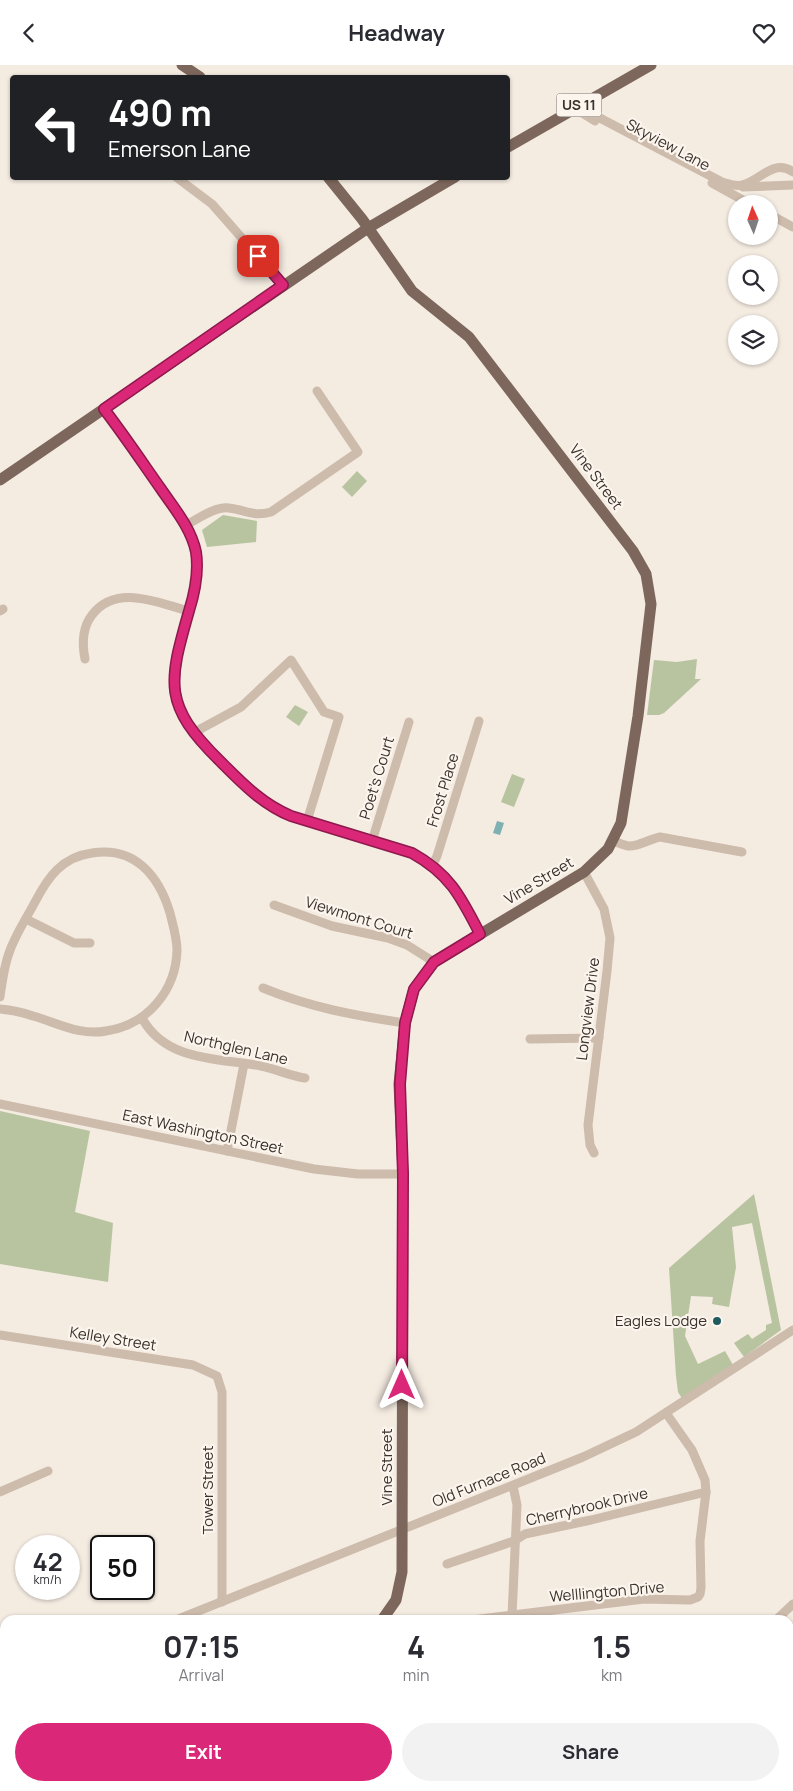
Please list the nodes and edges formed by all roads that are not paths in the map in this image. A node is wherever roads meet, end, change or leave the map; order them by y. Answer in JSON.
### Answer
{"nodes":[{"id":1,"x":182,"y":65,"type":"edge"},
{"id":2,"x":651,"y":65,"type":"edge"},
{"id":3,"x":197,"y":75,"type":"edge"},
{"id":4,"x":578,"y":106,"type":"junction"},
{"id":5,"x":510,"y":146,"type":"edge"},
{"id":6,"x":793,"y":172,"type":"edge"},
{"id":7,"x":180,"y":180,"type":"edge"},
{"id":8,"x":331,"y":180,"type":"edge"},
{"id":9,"x":450,"y":180,"type":"edge"},
{"id":10,"x":793,"y":185,"type":"edge"},
{"id":11,"x":736,"y":186,"type":"junction"},
{"id":12,"x":733,"y":195,"type":"edge"},
{"id":13,"x":778,"y":219,"type":"edge"},
{"id":14,"x":793,"y":227,"type":"edge"},
{"id":15,"x":368,"y":228,"type":"junction"},
{"id":16,"x":283,"y":285,"type":"junction"},
{"id":17,"x":317,"y":391,"type":"dead end"},
{"id":18,"x":104,"y":409,"type":"junction"},
{"id":19,"x":0,"y":480,"type":"edge"},
{"id":20,"x":186,"y":525,"type":"junction"},
{"id":21,"x":189,"y":611,"type":"junction"},
{"id":22,"x":85,"y":659,"type":"dead end"},
{"id":23,"x":479,"y":721,"type":"dead end"},
{"id":24,"x":409,"y":722,"type":"dead end"},
{"id":25,"x":193,"y":733,"type":"junction"},
{"id":26,"x":307,"y":821,"type":"junction"},
{"id":27,"x":372,"y":841,"type":"junction"},
{"id":28,"x":612,"y":841,"type":"junction"},
{"id":29,"x":742,"y":852,"type":"dead end"},
{"id":30,"x":432,"y":866,"type":"junction"},
{"id":31,"x":584,"y":872,"type":"junction"},
{"id":32,"x":274,"y":905,"type":"dead end"},
{"id":33,"x":26,"y":919,"type":"junction"},
{"id":34,"x":480,"y":934,"type":"junction"},
{"id":35,"x":90,"y":943,"type":"dead end"},
{"id":36,"x":434,"y":962,"type":"junction"},
{"id":37,"x":263,"y":988,"type":"dead end"},
{"id":38,"x":0,"y":997,"type":"edge"},
{"id":39,"x":0,"y":1009,"type":"edge"},
{"id":40,"x":142,"y":1018,"type":"junction"},
{"id":41,"x":405,"y":1023,"type":"junction"},
{"id":42,"x":598,"y":1038,"type":"junction"},
{"id":43,"x":530,"y":1039,"type":"dead end"},
{"id":44,"x":244,"y":1064,"type":"junction"},
{"id":45,"x":306,"y":1078,"type":"dead end"},
{"id":46,"x":0,"y":1104,"type":"edge"},
{"id":47,"x":227,"y":1151,"type":"junction"},
{"id":48,"x":594,"y":1153,"type":"dead end"},
{"id":49,"x":403,"y":1174,"type":"junction"},
{"id":50,"x":793,"y":1330,"type":"edge"},
{"id":51,"x":0,"y":1335,"type":"edge"},
{"id":52,"x":218,"y":1378,"type":"joint"},
{"id":53,"x":666,"y":1413,"type":"junction"},
{"id":54,"x":48,"y":1471,"type":"dead end"},
{"id":55,"x":513,"y":1486,"type":"junction"},
{"id":56,"x":0,"y":1492,"type":"edge"},
{"id":57,"x":706,"y":1492,"type":"junction"},
{"id":58,"x":402,"y":1530,"type":"junction"},
{"id":59,"x":514,"y":1541,"type":"junction"},
{"id":60,"x":447,"y":1564,"type":"dead end"},
{"id":61,"x":222,"y":1602,"type":"junction"},
{"id":62,"x":793,"y":1604,"type":"edge"},
{"id":63,"x":189,"y":1615,"type":"edge"},
{"id":64,"x":386,"y":1615,"type":"edge"},
{"id":65,"x":512,"y":1615,"type":"edge"},
{"id":66,"x":520,"y":1615,"type":"edge"},
{"id":67,"x":781,"y":1615,"type":"edge"}],
"edges":[{"from":1,"to":3,"type":"main road"},
{"from":2,"to":4,"type":"main road","number":"US 11"},
{"from":4,"to":5,"type":"main road","number":"US 11"},
{"from":4,"to":11,"type":"street"},
{"from":4,"to":12,"type":"street","name":"Skyview Lane"},
{"from":6,"to":11,"type":"street"},
{"from":7,"to":16,"type":"street"},
{"from":8,"to":15,"type":"main road","name":"Vine Street"},
{"from":9,"to":15,"type":"main road"},
{"from":10,"to":11,"type":"street"},
{"from":13,"to":14,"type":"street"},
{"from":15,"to":16,"type":"main road"},
{"from":15,"to":28,"type":"main road","name":"Vine Street"},
{"from":16,"to":18,"type":"main road"},
{"from":17,"to":20,"type":"street"},
{"from":18,"to":19,"type":"main road"},
{"from":18,"to":20,"type":"street"},
{"from":20,"to":21,"type":"street"},
{"from":21,"to":22,"type":"street"},
{"from":21,"to":25,"type":"street"},
{"from":23,"to":30,"type":"street","name":"Frost Place"},
{"from":24,"to":27,"type":"street","name":"Poet's Court"},
{"from":25,"to":26,"type":"street"},
{"from":25,"to":26,"type":"street"},
{"from":26,"to":27,"type":"street"},
{"from":27,"to":30,"type":"street"},
{"from":28,"to":29,"type":"street"},
{"from":28,"to":31,"type":"main road","name":"Vine Street"},
{"from":30,"to":34,"type":"street"},
{"from":31,"to":34,"type":"main road","name":"Vine Street"},
{"from":31,"to":42,"type":"street","name":"Longview Drive"},
{"from":32,"to":36,"type":"street","name":"Viewmont Court"},
{"from":33,"to":35,"type":"street"},
{"from":33,"to":38,"type":"street"},
{"from":33,"to":40,"type":"street"},
{"from":34,"to":36,"type":"main road","name":"Vine Street"},
{"from":36,"to":41,"type":"main road","name":"Vine Street"},
{"from":37,"to":41,"type":"street"},
{"from":39,"to":40,"type":"street"},
{"from":40,"to":44,"type":"street","name":"Northglen Lane"},
{"from":41,"to":49,"type":"main road","name":"Vine Street"},
{"from":42,"to":43,"type":"street"},
{"from":42,"to":48,"type":"street","name":"Longview Drive"},
{"from":44,"to":45,"type":"street","name":"Northglen Lane"},
{"from":44,"to":47,"type":"street"},
{"from":46,"to":47,"type":"street","name":"East Washington Street"},
{"from":47,"to":49,"type":"street","name":"East Washington Street"},
{"from":49,"to":58,"type":"main road","name":"Vine Street"},
{"from":50,"to":53,"type":"street","name":"Old Furnace Road"},
{"from":51,"to":52,"type":"street","name":"Kelley Street"},
{"from":52,"to":61,"type":"street","name":"Tower Street"},
{"from":53,"to":55,"type":"street","name":"Old Furnace Road"},
{"from":53,"to":57,"type":"street","name":"Welllington Drive"},
{"from":54,"to":56,"type":"street"},
{"from":55,"to":58,"type":"street","name":"Old Furnace Road"},
{"from":55,"to":59,"type":"street"},
{"from":57,"to":59,"type":"street","name":"Cherrybrook Drive"},
{"from":57,"to":66,"type":"street","name":"Welllington Drive"},
{"from":58,"to":61,"type":"street","name":"Old Furnace Road"},
{"from":58,"to":64,"type":"main road","name":"Vine Street"},
{"from":59,"to":60,"type":"street","name":"Cherrybrook Drive"},
{"from":59,"to":65,"type":"street"},
{"from":61,"to":63,"type":"street","name":"Old Furnace Road"},
{"from":62,"to":67,"type":"street"}]}
